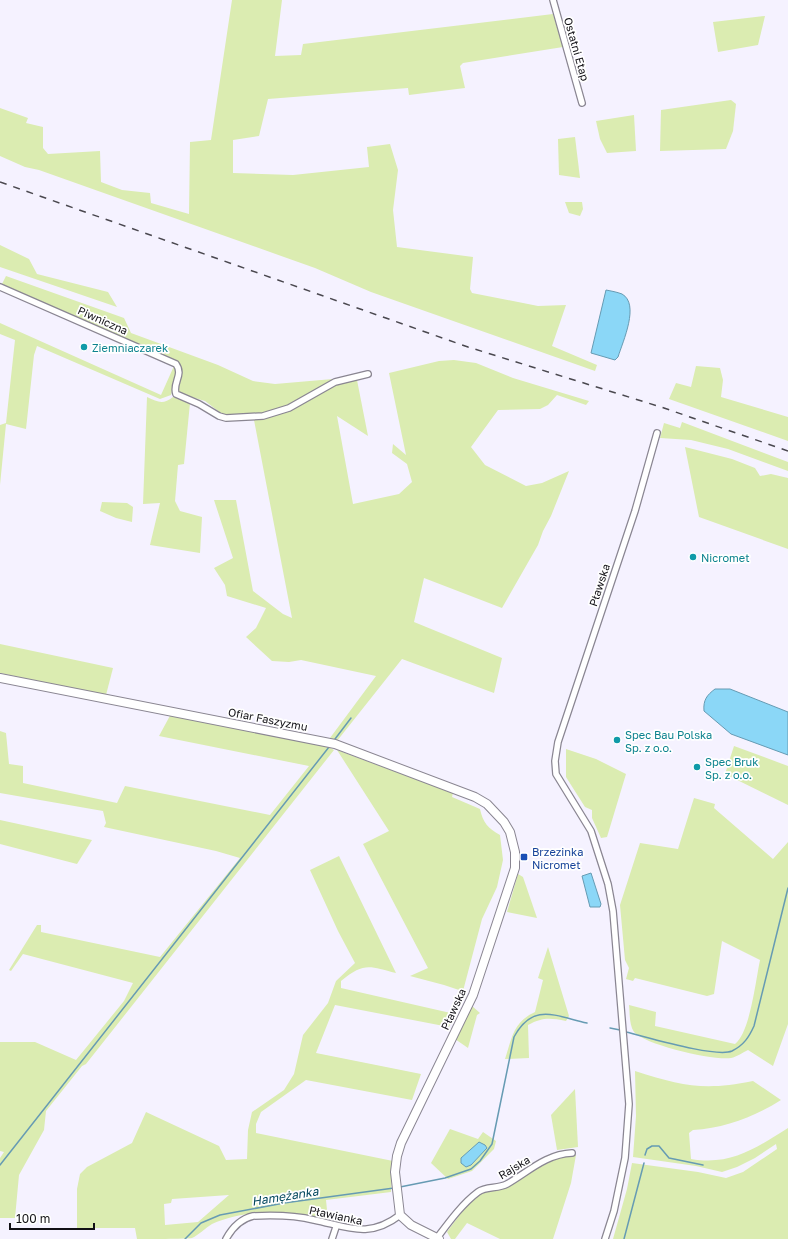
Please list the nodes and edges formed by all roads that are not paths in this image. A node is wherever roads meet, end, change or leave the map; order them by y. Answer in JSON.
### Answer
{"nodes":[{"id":1,"x":553,"y":0,"type":"edge"},
{"id":2,"x":582,"y":103,"type":"dead end"},
{"id":3,"x":0,"y":287,"type":"edge"},
{"id":4,"x":368,"y":374,"type":"dead end"},
{"id":5,"x":657,"y":433,"type":"dead end"},
{"id":6,"x":0,"y":678,"type":"edge"},
{"id":7,"x":510,"y":832,"type":"joint"},
{"id":8,"x":572,"y":1153,"type":"dead end"},
{"id":9,"x":400,"y":1215,"type":"junction"},
{"id":10,"x":336,"y":1227,"type":"junction"},
{"id":11,"x":424,"y":1236,"type":"edge"},
{"id":12,"x":226,"y":1239,"type":"edge"},
{"id":13,"x":332,"y":1239,"type":"edge"},
{"id":14,"x":438,"y":1239,"type":"edge"},
{"id":15,"x":605,"y":1239,"type":"edge"}],
"edges":[{"from":1,"to":2,"type":"street","name":"Ostatni Etap"},
{"from":3,"to":4,"type":"street","name":"Piwniczna"},
{"from":5,"to":15,"type":"street","name":"Pławska"},
{"from":6,"to":7,"type":"street","name":"Ofiar Faszyzmu"},
{"from":7,"to":9,"type":"street","name":"Pławska"},
{"from":8,"to":14,"type":"street","name":"Rajska"},
{"from":9,"to":10,"type":"street","name":"Pławianka"},
{"from":9,"to":11,"type":"street"},
{"from":10,"to":12,"type":"street","name":"Pławianka"},
{"from":10,"to":13,"type":"street"},
{"from":11,"to":14,"type":"street"}]}
